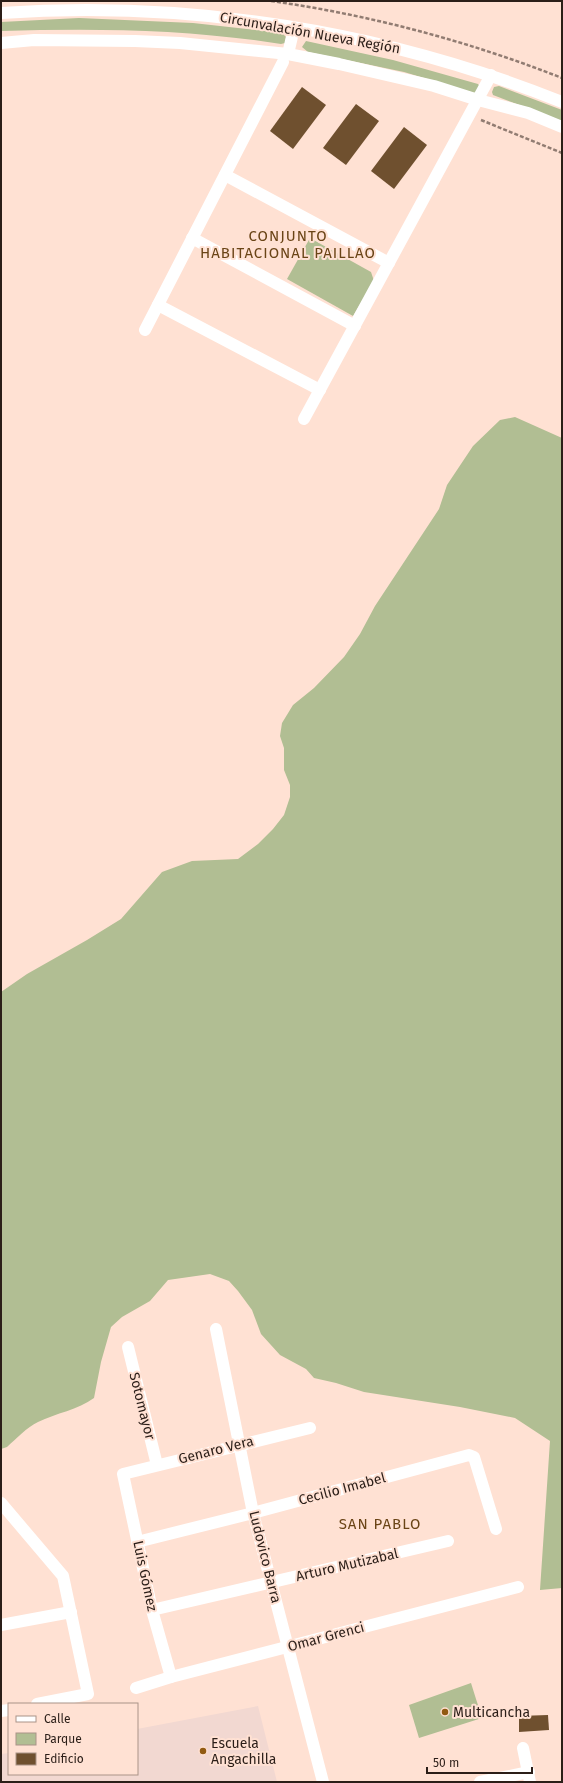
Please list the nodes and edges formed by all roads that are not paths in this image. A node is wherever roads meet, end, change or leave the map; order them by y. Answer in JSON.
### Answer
{"nodes":[{"id":1,"x":1,"y":13,"type":"edge"},
{"id":2,"x":294,"y":28,"type":"junction"},
{"id":3,"x":1,"y":42,"type":"edge"},
{"id":4,"x":285,"y":58,"type":"junction"},
{"id":5,"x":491,"y":75,"type":"junction"},
{"id":6,"x":478,"y":100,"type":"junction"},
{"id":7,"x":562,"y":102,"type":"edge"},
{"id":8,"x":562,"y":127,"type":"edge"},
{"id":9,"x":225,"y":175,"type":"junction"},
{"id":10,"x":192,"y":238,"type":"junction"},
{"id":11,"x":389,"y":264,"type":"junction"},
{"id":12,"x":158,"y":305,"type":"junction"},
{"id":13,"x":355,"y":326,"type":"junction"},
{"id":14,"x":145,"y":330,"type":"dead end"},
{"id":15,"x":320,"y":390,"type":"junction"},
{"id":16,"x":304,"y":419,"type":"dead end"},
{"id":17,"x":216,"y":1329,"type":"dead end"},
{"id":18,"x":128,"y":1347,"type":"dead end"},
{"id":19,"x":310,"y":1428,"type":"dead end"},
{"id":20,"x":238,"y":1444,"type":"junction"},
{"id":21,"x":157,"y":1465,"type":"junction"},
{"id":22,"x":123,"y":1474,"type":"joint"},
{"id":23,"x":1,"y":1502,"type":"edge"},
{"id":24,"x":253,"y":1513,"type":"junction"},
{"id":25,"x":496,"y":1529,"type":"dead end"},
{"id":26,"x":448,"y":1541,"type":"dead end"},
{"id":27,"x":138,"y":1542,"type":"junction"},
{"id":28,"x":271,"y":1582,"type":"junction"},
{"id":29,"x":518,"y":1588,"type":"dead end"},
{"id":30,"x":152,"y":1610,"type":"junction"},
{"id":31,"x":71,"y":1612,"type":"junction"},
{"id":32,"x":1,"y":1625,"type":"edge"},
{"id":33,"x":289,"y":1647,"type":"junction"},
{"id":34,"x":171,"y":1677,"type":"junction"},
{"id":35,"x":136,"y":1688,"type":"dead end"},
{"id":36,"x":42,"y":1703,"type":"edge"},
{"id":37,"x":523,"y":1748,"type":"dead end"},
{"id":38,"x":530,"y":1777,"type":"edge"},
{"id":39,"x":323,"y":1782,"type":"edge"},
{"id":40,"x":480,"y":1782,"type":"edge"}],
"edges":[{"from":1,"to":2,"type":"street","name":"Circunvalación Nueva Región"},
{"from":2,"to":4,"type":"street"},
{"from":2,"to":5,"type":"street","name":"Circunvalación Nueva Región"},
{"from":3,"to":4,"type":"street","name":"Circunvalación Nueva Región"},
{"from":4,"to":6,"type":"street","name":"Circunvalación Nueva Región"},
{"from":4,"to":9,"type":"street"},
{"from":5,"to":6,"type":"street"},
{"from":5,"to":7,"type":"street","name":"Circunvalación Nueva Región"},
{"from":6,"to":8,"type":"street","name":"Circunvalación Nueva Región"},
{"from":6,"to":11,"type":"street"},
{"from":9,"to":10,"type":"street"},
{"from":9,"to":11,"type":"street"},
{"from":10,"to":12,"type":"street"},
{"from":10,"to":13,"type":"street"},
{"from":11,"to":13,"type":"street"},
{"from":12,"to":14,"type":"street"},
{"from":12,"to":15,"type":"street"},
{"from":13,"to":15,"type":"street"},
{"from":15,"to":16,"type":"street"},
{"from":17,"to":20,"type":"street","name":"Ludovico Barra"},
{"from":18,"to":21,"type":"street","name":"Sotomayor"},
{"from":19,"to":20,"type":"street","name":"Genaro Vera"},
{"from":20,"to":21,"type":"street","name":"Genaro Vera"},
{"from":20,"to":24,"type":"street","name":"Ludovico Barra"},
{"from":21,"to":22,"type":"street","name":"Genaro Vera"},
{"from":22,"to":27,"type":"street","name":"Luis Gómez"},
{"from":23,"to":31,"type":"street"},
{"from":24,"to":25,"type":"street","name":"Cecilio Imabel"},
{"from":24,"to":27,"type":"street","name":"Cecilio Imabel"},
{"from":24,"to":28,"type":"street","name":"Ludovico Barra"},
{"from":26,"to":28,"type":"street","name":"Arturo Mutizabal"},
{"from":27,"to":30,"type":"street","name":"Luis Gómez"},
{"from":28,"to":30,"type":"street","name":"Arturo Mutizabal"},
{"from":28,"to":33,"type":"street","name":"Ludovico Barra"},
{"from":29,"to":33,"type":"street","name":"Omar Grenci"},
{"from":30,"to":34,"type":"street","name":"Luis Gómez"},
{"from":31,"to":32,"type":"street"},
{"from":31,"to":36,"type":"street"},
{"from":33,"to":34,"type":"street","name":"Omar Grenci"},
{"from":33,"to":39,"type":"street","name":"Ludovico Barra"},
{"from":34,"to":35,"type":"street","name":"Omar Grenci"},
{"from":37,"to":38,"type":"street"},
{"from":38,"to":40,"type":"street"}]}
